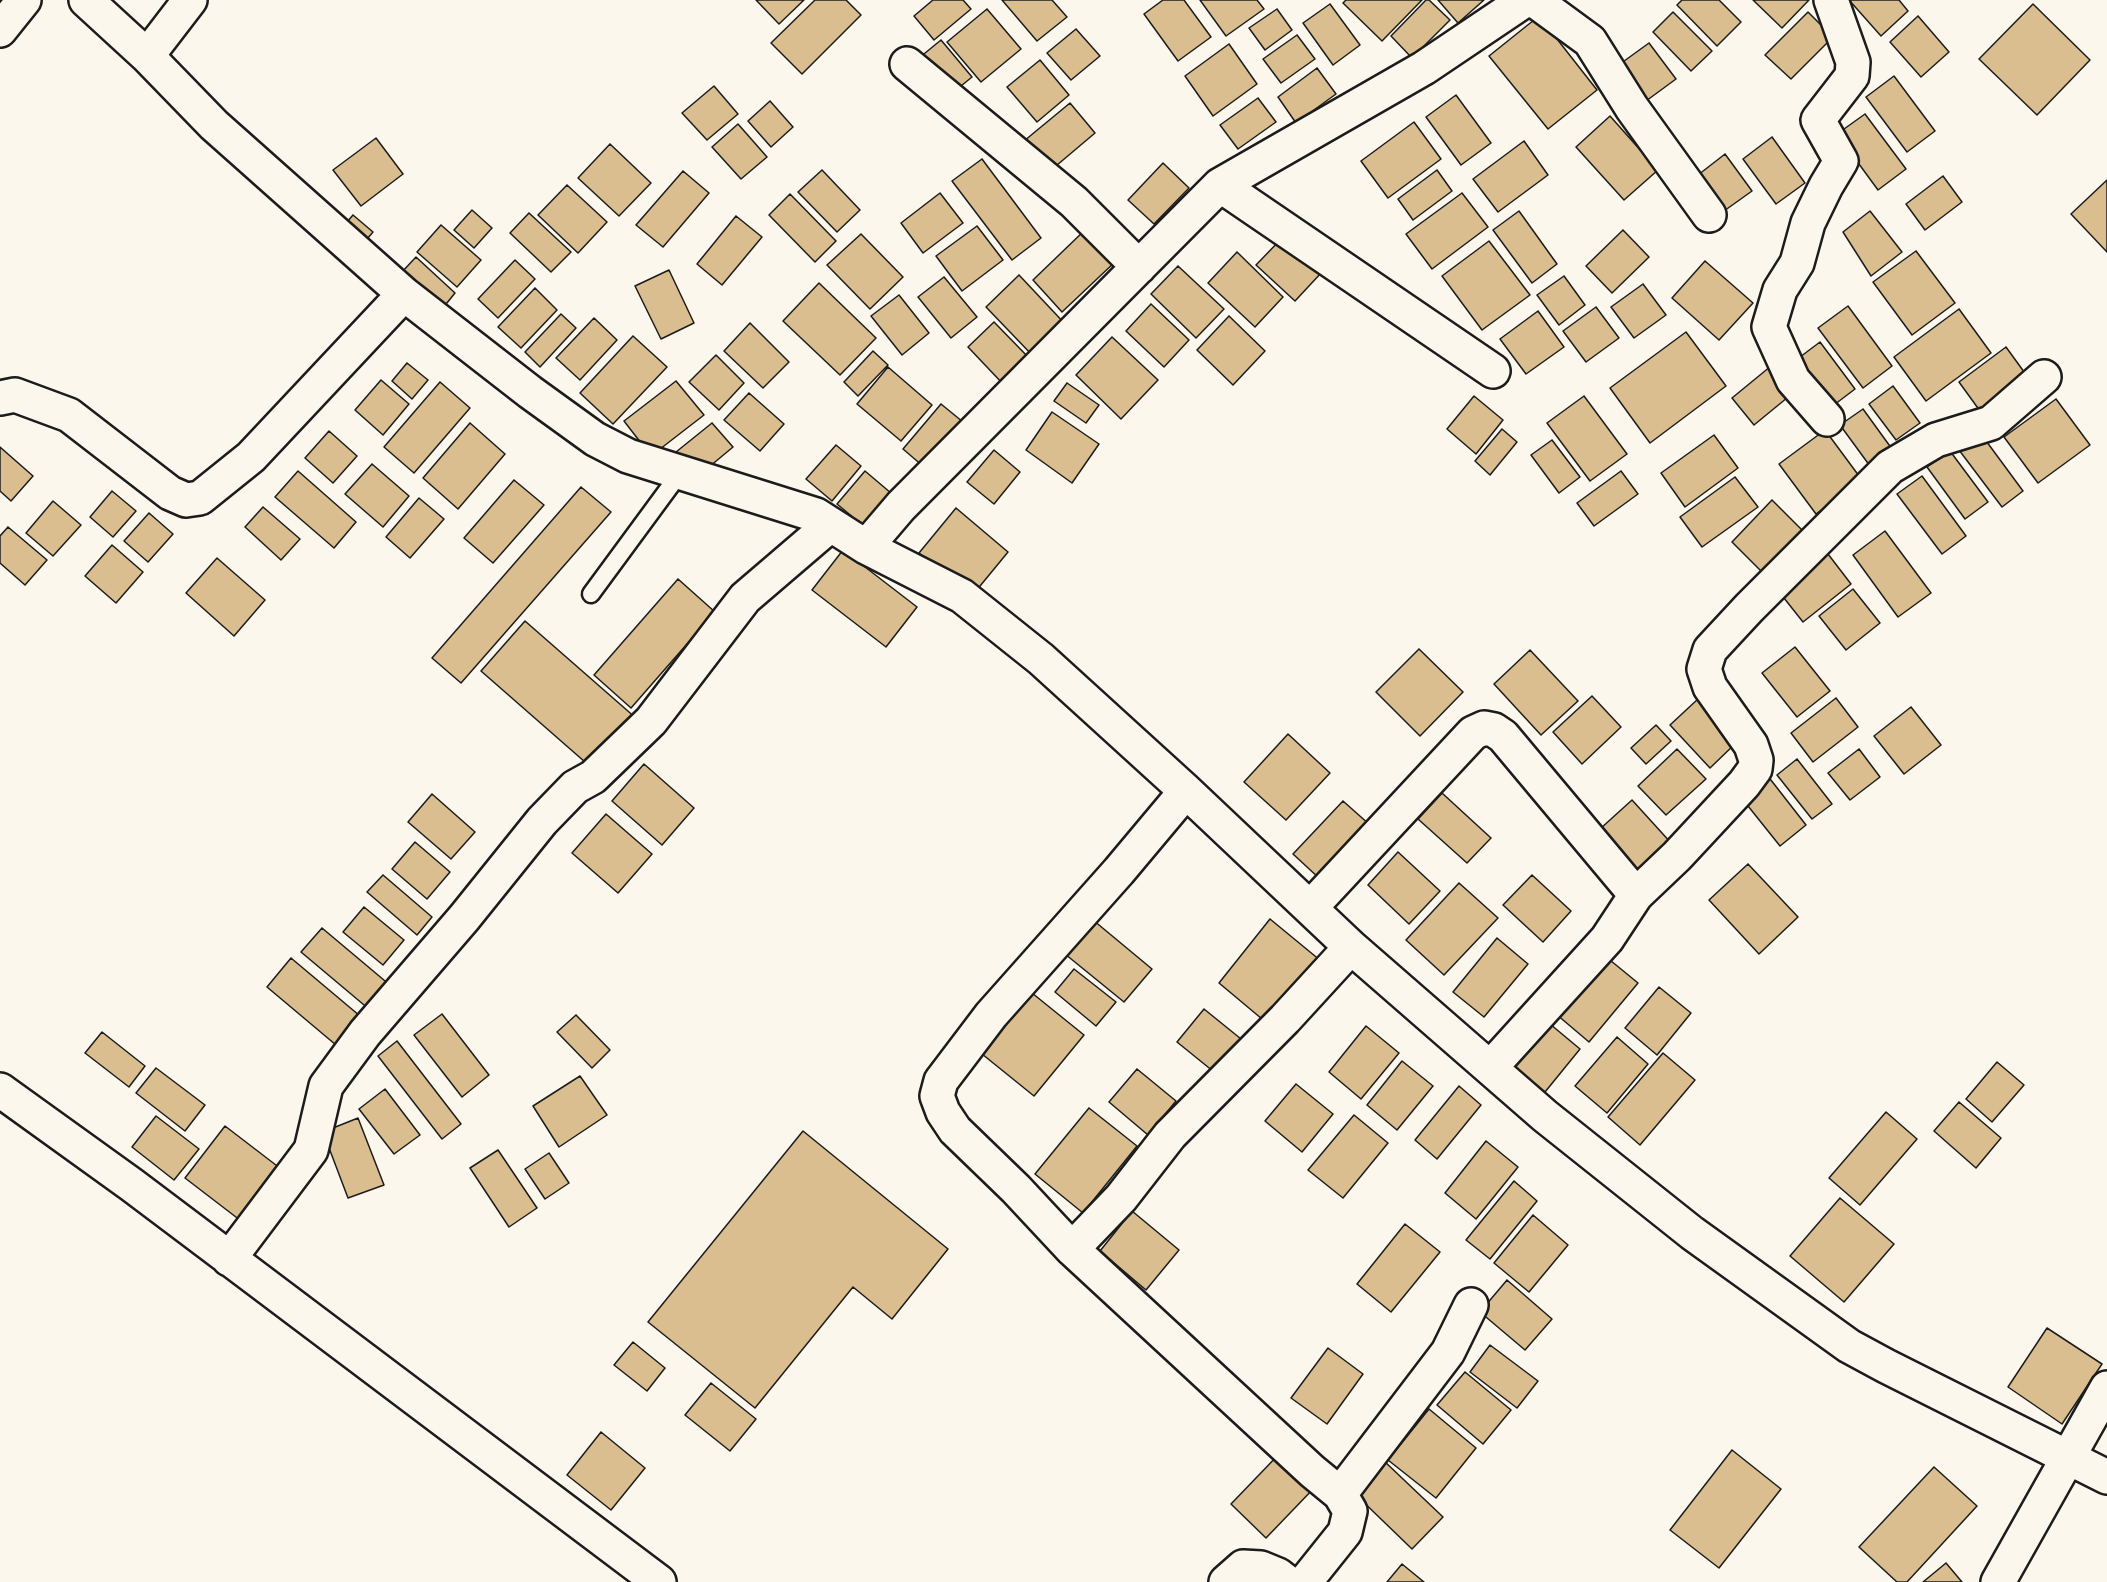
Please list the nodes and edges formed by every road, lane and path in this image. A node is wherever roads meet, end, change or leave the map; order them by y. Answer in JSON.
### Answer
{"nodes":[{"id":1,"x":24,"y":0,"type":"edge"},
{"id":2,"x":86,"y":0,"type":"edge"},
{"id":3,"x":190,"y":0,"type":"edge"},
{"id":4,"x":1525,"y":0,"type":"edge"},
{"id":5,"x":1534,"y":0,"type":"edge"},
{"id":6,"x":1831,"y":0,"type":"edge"},
{"id":7,"x":0,"y":30,"type":"edge"},
{"id":8,"x":147,"y":56,"type":"junction"},
{"id":9,"x":907,"y":64,"type":"dead end"},
{"id":10,"x":1220,"y":185,"type":"junction"},
{"id":11,"x":1709,"y":214,"type":"dead end"},
{"id":12,"x":1139,"y":267,"type":"junction"},
{"id":13,"x":404,"y":294,"type":"junction"},
{"id":14,"x":1493,"y":371,"type":"dead end"},
{"id":15,"x":2044,"y":377,"type":"dead end"},
{"id":16,"x":0,"y":398,"type":"edge"},
{"id":17,"x":1827,"y":419,"type":"dead end"},
{"id":18,"x":680,"y":473,"type":"junction"},
{"id":19,"x":829,"y":526,"type":"junction"},
{"id":20,"x":866,"y":547,"type":"junction"},
{"id":21,"x":591,"y":594,"type":"dead end"},
{"id":22,"x":1186,"y":791,"type":"junction"},
{"id":23,"x":1636,"y":895,"type":"junction"},
{"id":24,"x":1310,"y":908,"type":"junction"},
{"id":25,"x":1351,"y":947,"type":"junction"},
{"id":26,"x":1490,"y":1068,"type":"junction"},
{"id":27,"x":0,"y":1090,"type":"edge"},
{"id":28,"x":1072,"y":1249,"type":"junction"},
{"id":29,"x":229,"y":1259,"type":"junction"},
{"id":30,"x":1471,"y":1305,"type":"dead end"},
{"id":31,"x":2107,"y":1388,"type":"edge"},
{"id":32,"x":2068,"y":1456,"type":"junction"},
{"id":33,"x":2107,"y":1477,"type":"edge"},
{"id":34,"x":1340,"y":1494,"type":"junction"},
{"id":35,"x":659,"y":1582,"type":"edge"},
{"id":36,"x":1226,"y":1582,"type":"edge"},
{"id":37,"x":1287,"y":1582,"type":"edge"},
{"id":38,"x":1305,"y":1582,"type":"edge"},
{"id":39,"x":1998,"y":1582,"type":"edge"}],
"edges":[{"from":1,"to":7,"type":"street"},
{"from":2,"to":8,"type":"street"},
{"from":3,"to":8,"type":"street"},
{"from":4,"to":10,"type":"street"},
{"from":5,"to":11,"type":"street"},
{"from":6,"to":17,"type":"street"},
{"from":8,"to":13,"type":"street"},
{"from":9,"to":12,"type":"street"},
{"from":10,"to":12,"type":"street"},
{"from":10,"to":14,"type":"street"},
{"from":12,"to":20,"type":"street"},
{"from":13,"to":16,"type":"street"},
{"from":13,"to":18,"type":"street"},
{"from":15,"to":23,"type":"street"},
{"from":18,"to":19,"type":"street"},
{"from":18,"to":21,"type":"lane"},
{"from":19,"to":20,"type":"street"},
{"from":19,"to":29,"type":"street"},
{"from":20,"to":22,"type":"street"},
{"from":22,"to":24,"type":"street"},
{"from":22,"to":28,"type":"street"},
{"from":23,"to":24,"type":"street"},
{"from":23,"to":26,"type":"street"},
{"from":24,"to":25,"type":"street"},
{"from":25,"to":26,"type":"street"},
{"from":25,"to":28,"type":"street"},
{"from":26,"to":32,"type":"street"},
{"from":27,"to":29,"type":"street"},
{"from":28,"to":34,"type":"street"},
{"from":29,"to":35,"type":"street"},
{"from":30,"to":34,"type":"street"},
{"from":31,"to":32,"type":"street"},
{"from":32,"to":33,"type":"street"},
{"from":32,"to":39,"type":"street"},
{"from":34,"to":38,"type":"street"},
{"from":36,"to":37,"type":"street"}]}
